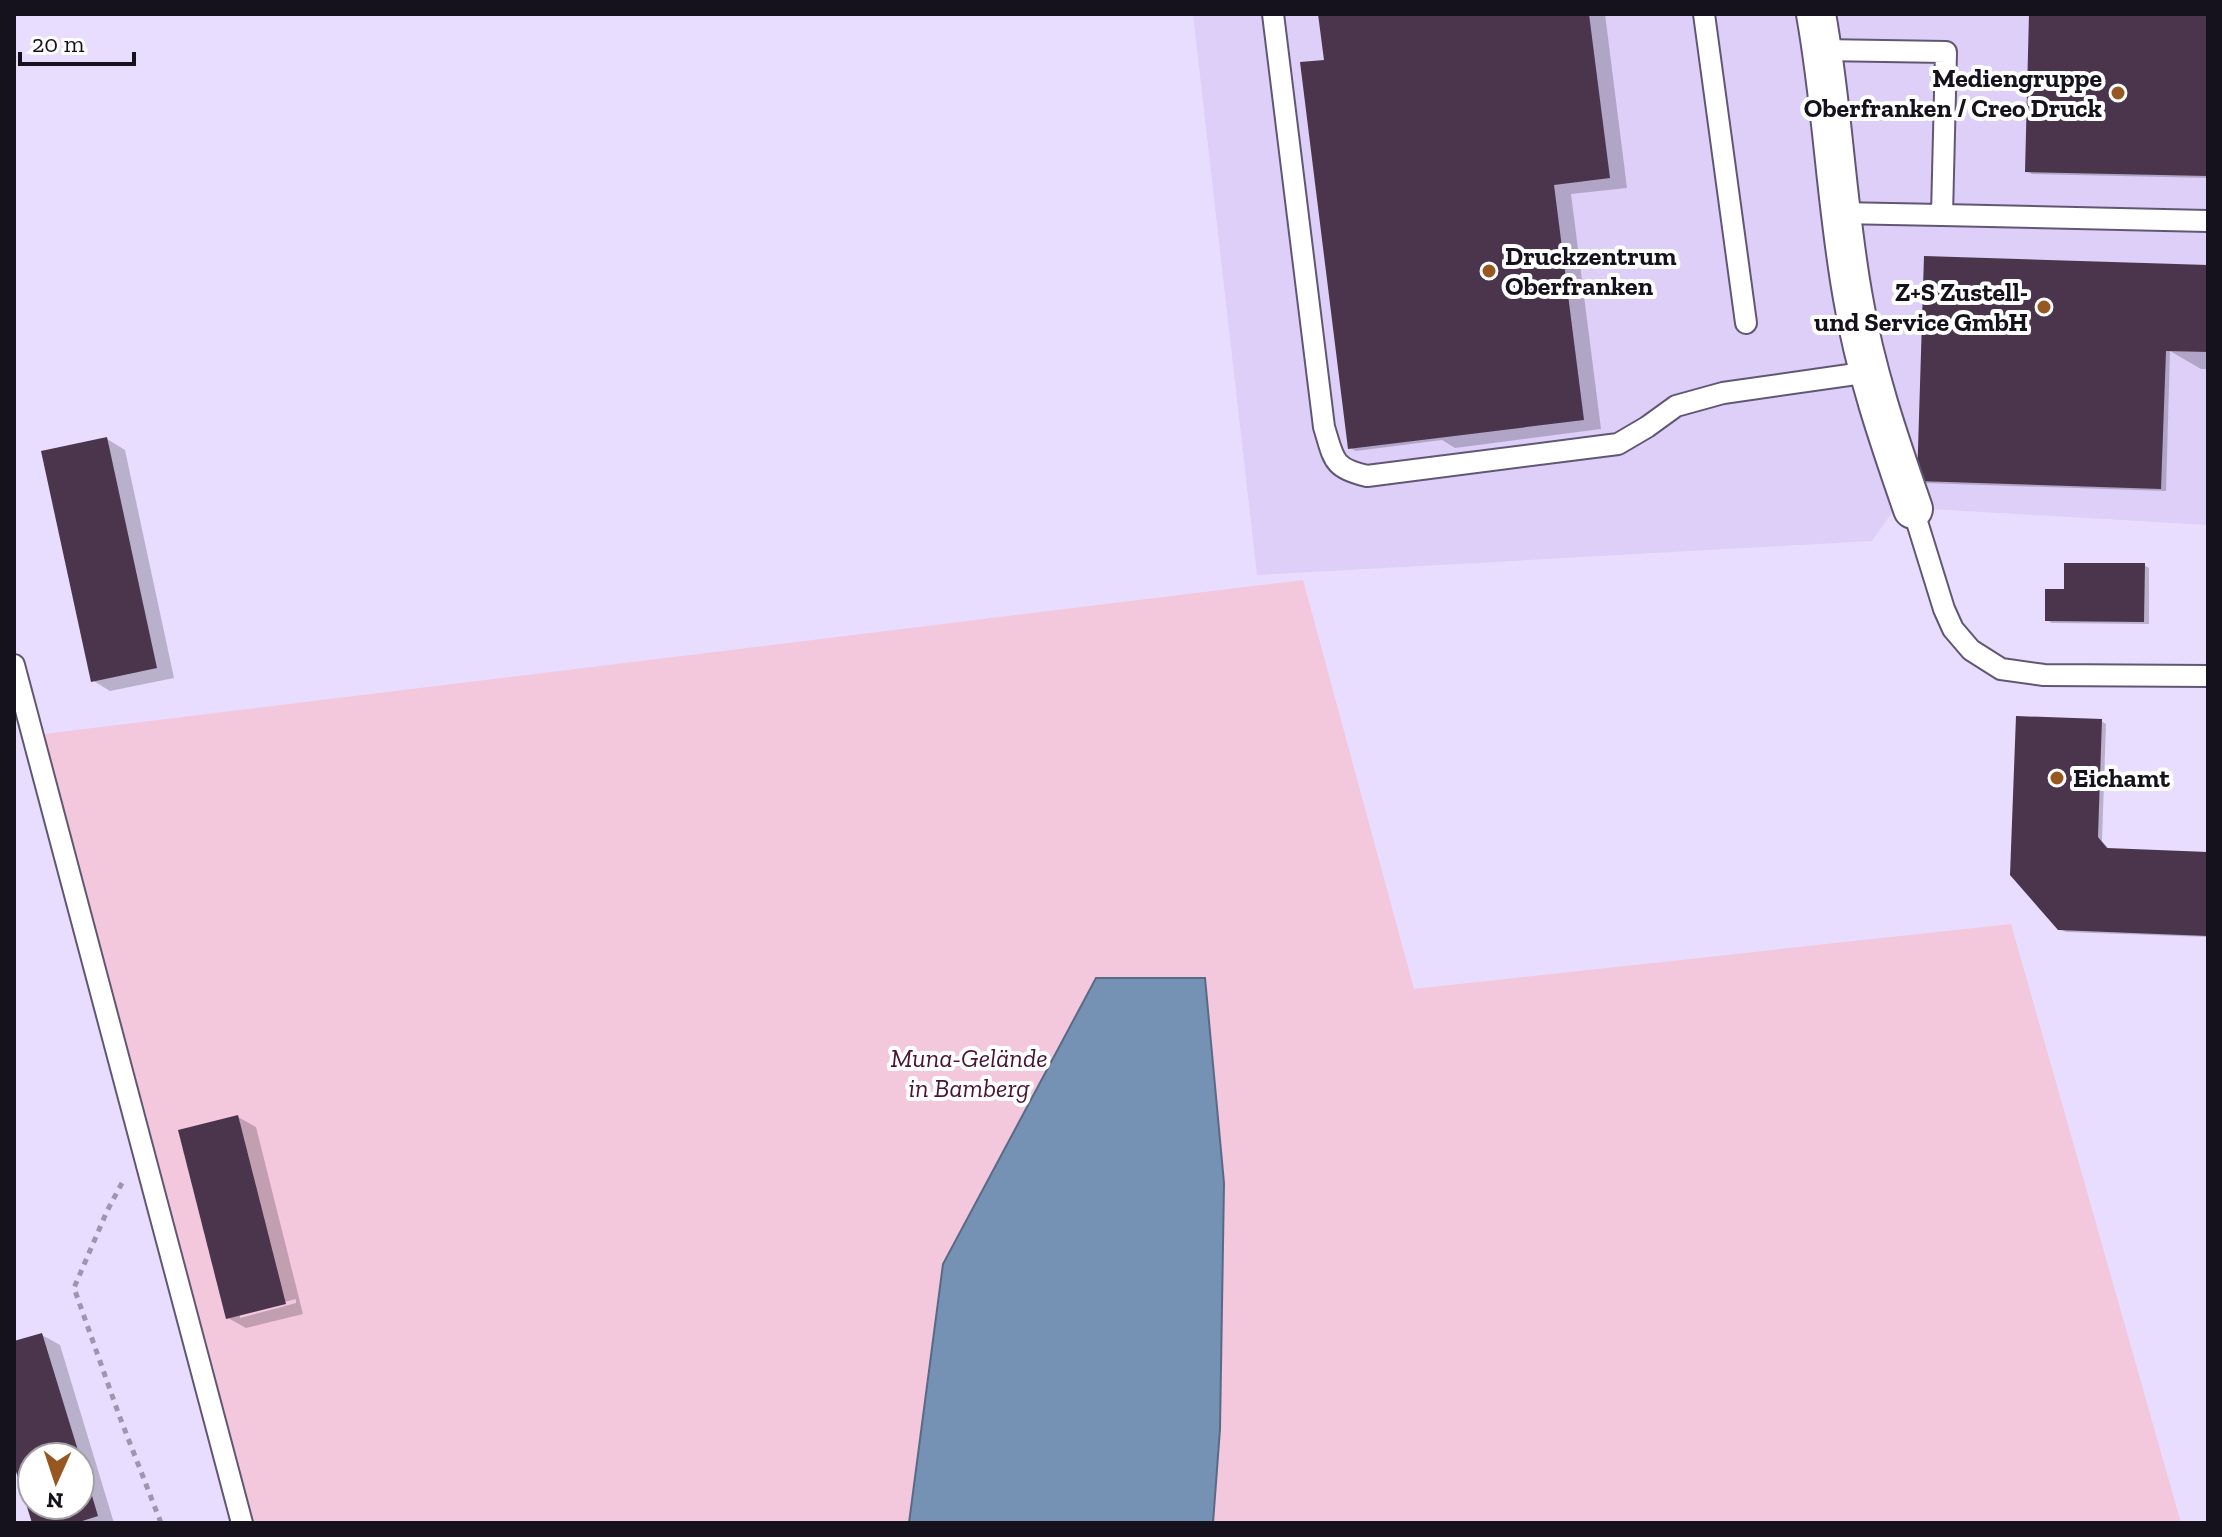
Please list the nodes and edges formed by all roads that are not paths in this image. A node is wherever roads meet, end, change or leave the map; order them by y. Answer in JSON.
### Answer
{"nodes":[{"id":1,"x":1273,"y":14,"type":"edge"},
{"id":2,"x":1704,"y":14,"type":"edge"},
{"id":3,"x":1819,"y":32,"type":"edge"},
{"id":4,"x":1839,"y":213,"type":"junction"},
{"id":5,"x":1942,"y":215,"type":"junction"},
{"id":6,"x":2208,"y":221,"type":"edge"},
{"id":7,"x":1746,"y":323,"type":"dead end"},
{"id":8,"x":1870,"y":372,"type":"junction"},
{"id":9,"x":1913,"y":509,"type":"joint"},
{"id":10,"x":14,"y":665,"type":"edge"},
{"id":11,"x":2208,"y":676,"type":"edge"},
{"id":12,"x":242,"y":1523,"type":"edge"}],
"edges":[{"from":1,"to":8,"type":"lane"},
{"from":2,"to":7,"type":"lane"},
{"from":3,"to":4,"type":"street"},
{"from":3,"to":5,"type":"lane"},
{"from":4,"to":5,"type":"lane"},
{"from":4,"to":8,"type":"street"},
{"from":5,"to":6,"type":"lane"},
{"from":8,"to":9,"type":"street"},
{"from":9,"to":11,"type":"lane"},
{"from":10,"to":12,"type":"lane"}]}
